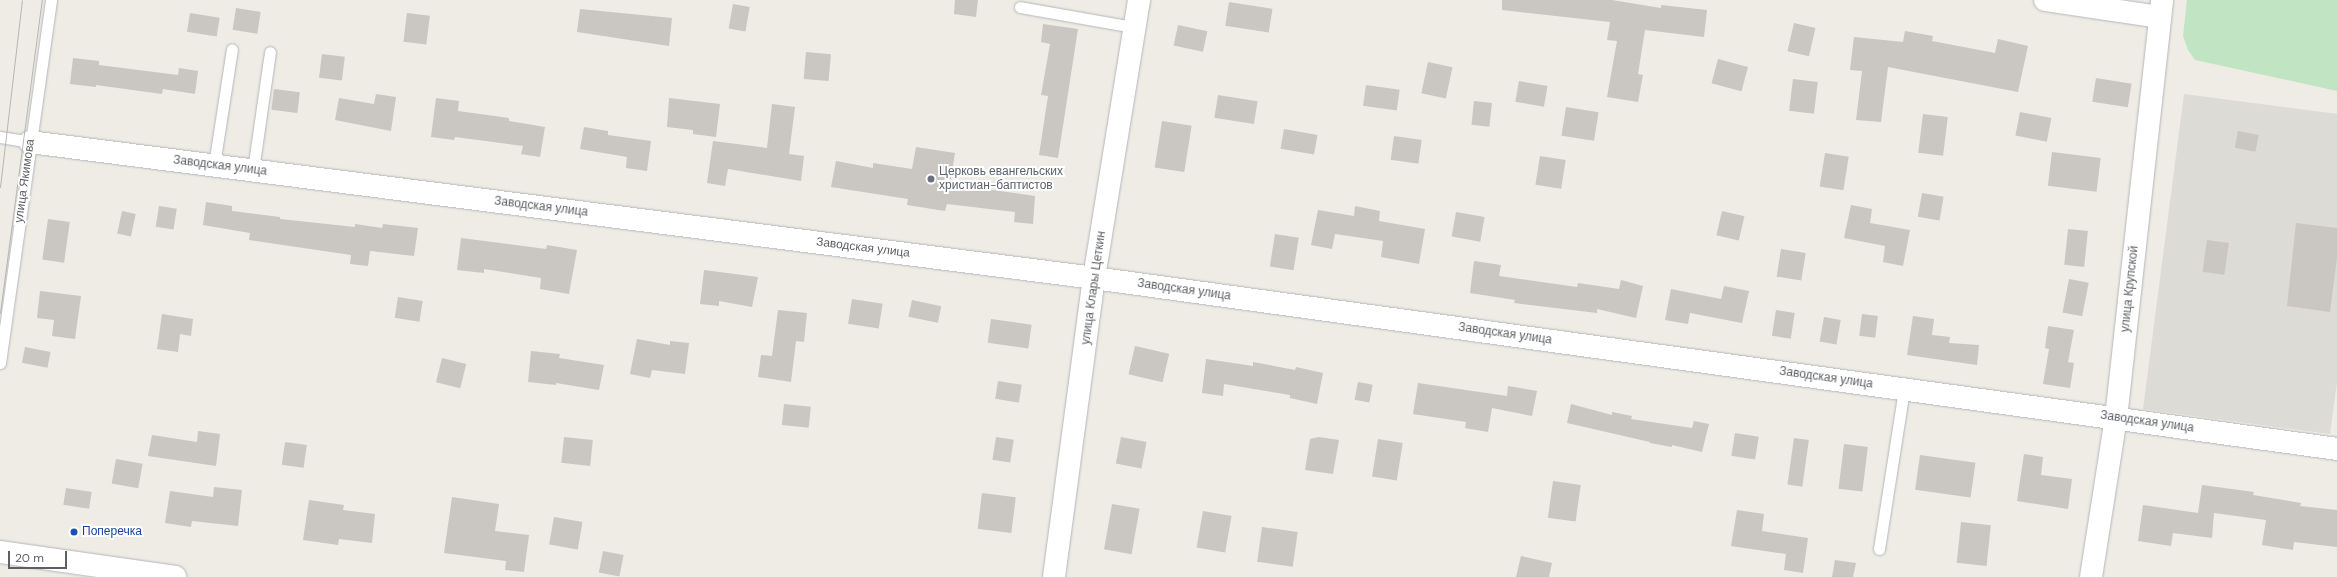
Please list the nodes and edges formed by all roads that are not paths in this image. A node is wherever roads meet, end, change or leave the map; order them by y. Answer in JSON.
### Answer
{"nodes":[{"id":1,"x":51,"y":0,"type":"edge"},
{"id":2,"x":1138,"y":0,"type":"edge"},
{"id":3,"x":2045,"y":0,"type":"edge"},
{"id":4,"x":1020,"y":6,"type":"dead end"},
{"id":5,"x":2161,"y":8,"type":"edge"},
{"id":6,"x":1134,"y":27,"type":"junction"},
{"id":7,"x":232,"y":49,"type":"dead end"},
{"id":8,"x":270,"y":52,"type":"dead end"},
{"id":9,"x":0,"y":137,"type":"edge"},
{"id":10,"x":30,"y":142,"type":"junction"},
{"id":11,"x":214,"y":165,"type":"junction"},
{"id":12,"x":253,"y":170,"type":"junction"},
{"id":13,"x":1094,"y":278,"type":"junction"},
{"id":14,"x":0,"y":363,"type":"edge"},
{"id":15,"x":1904,"y":389,"type":"junction"},
{"id":16,"x":2116,"y":418,"type":"junction"},
{"id":17,"x":2337,"y":449,"type":"edge"},
{"id":18,"x":1879,"y":549,"type":"dead end"},
{"id":19,"x":0,"y":552,"type":"edge"},
{"id":20,"x":175,"y":577,"type":"edge"},
{"id":21,"x":1054,"y":577,"type":"edge"},
{"id":22,"x":2091,"y":577,"type":"edge"}],
"edges":[{"from":1,"to":10,"type":"lane","name":"улица Якимова"},
{"from":2,"to":6,"type":"street","name":"улица Клары Цеткин"},
{"from":3,"to":5,"type":"street"},
{"from":4,"to":6,"type":"lane"},
{"from":5,"to":16,"type":"street","name":"улица Крупской"},
{"from":6,"to":13,"type":"street","name":"улица Клары Цеткин"},
{"from":7,"to":11,"type":"lane"},
{"from":8,"to":12,"type":"lane"},
{"from":9,"to":10,"type":"lane"},
{"from":10,"to":11,"type":"street","name":"Заводская улица"},
{"from":10,"to":14,"type":"lane","name":"улица Якимова"},
{"from":11,"to":12,"type":"street","name":"Заводская улица"},
{"from":12,"to":13,"type":"street","name":"Заводская улица"},
{"from":13,"to":15,"type":"street","name":"Заводская улица"},
{"from":13,"to":21,"type":"street","name":"улица Клары Цеткин"},
{"from":15,"to":16,"type":"street","name":"Заводская улица"},
{"from":15,"to":18,"type":"lane"},
{"from":16,"to":17,"type":"street","name":"Заводская улица"},
{"from":16,"to":22,"type":"street","name":"улица Крупской"},
{"from":19,"to":20,"type":"street"}]}
